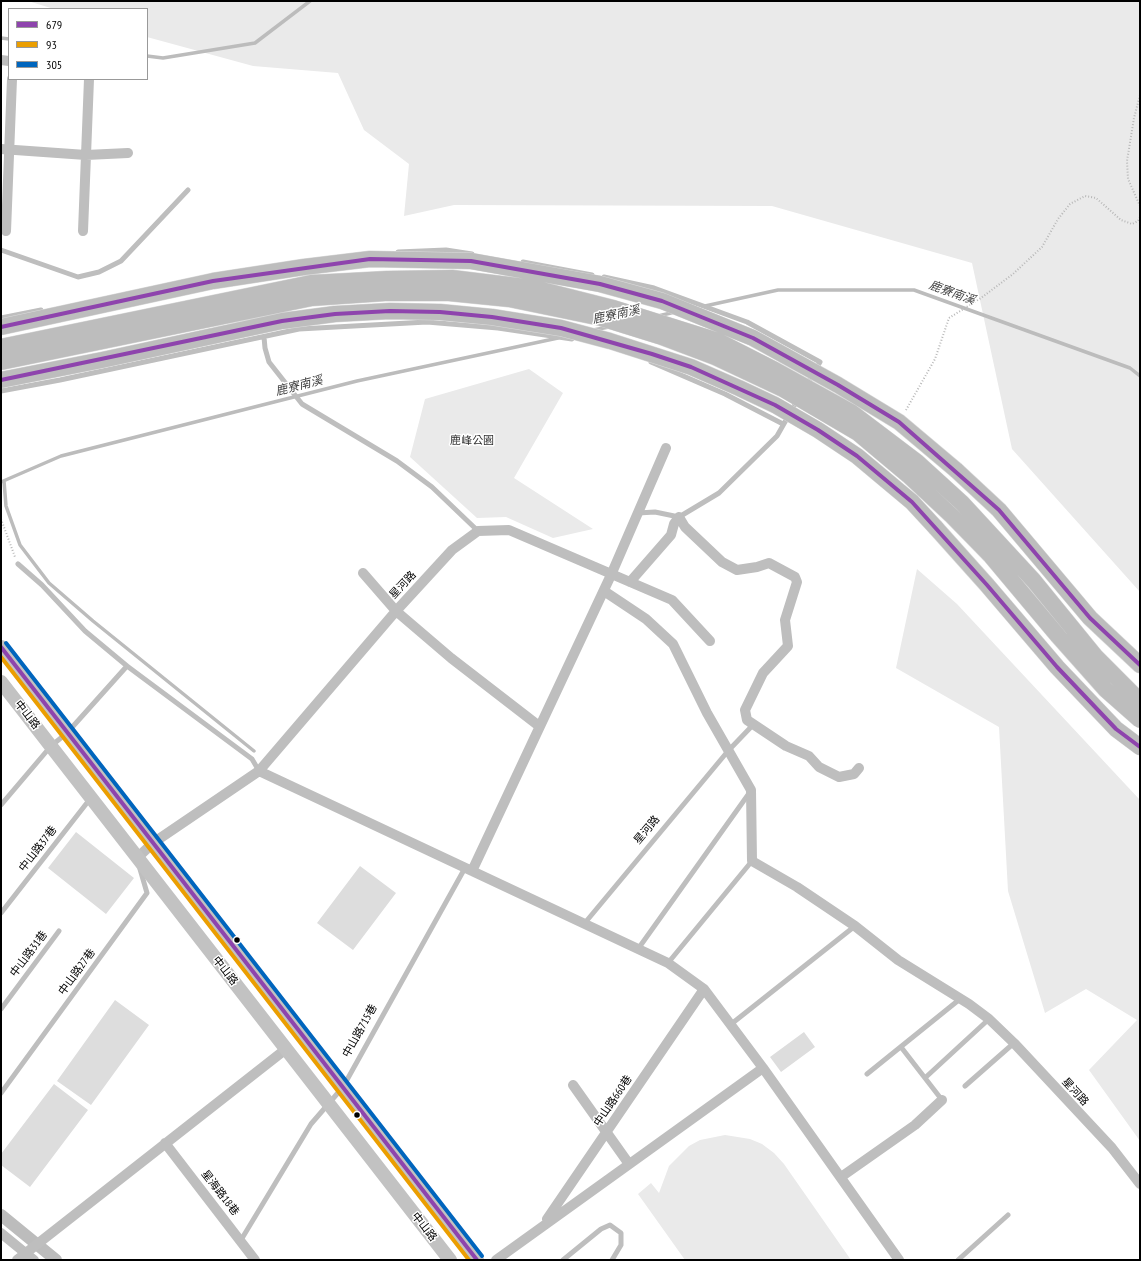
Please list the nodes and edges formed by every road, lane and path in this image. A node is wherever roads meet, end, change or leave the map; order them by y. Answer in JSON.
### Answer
{"nodes":[{"id":1,"x":12,"y":80,"type":"edge"},
{"id":2,"x":89,"y":80,"type":"edge"},
{"id":3,"x":1140,"y":95,"type":"edge"},
{"id":4,"x":6,"y":150,"type":"edge"},
{"id":5,"x":128,"y":153,"type":"dead end"},
{"id":6,"x":86,"y":155,"type":"junction"},
{"id":7,"x":188,"y":190,"type":"dead end"},
{"id":8,"x":1140,"y":206,"type":"edge"},
{"id":9,"x":1140,"y":217,"type":"edge"},
{"id":10,"x":83,"y":231,"type":"dead end"},
{"id":11,"x":6,"y":232,"type":"dead end"},
{"id":12,"x":1,"y":250,"type":"edge"},
{"id":13,"x":393,"y":252,"type":"dead end"},
{"id":14,"x":378,"y":253,"type":"dead end"},
{"id":15,"x":362,"y":254,"type":"dead end"},
{"id":16,"x":476,"y":255,"type":"dead end"},
{"id":17,"x":332,"y":257,"type":"dead end"},
{"id":18,"x":513,"y":261,"type":"dead end"},
{"id":19,"x":116,"y":296,"type":"dead end"},
{"id":20,"x":47,"y":309,"type":"dead end"},
{"id":21,"x":1,"y":318,"type":"edge"},
{"id":22,"x":1,"y":327,"type":"edge"},
{"id":23,"x":264,"y":337,"type":"junction"},
{"id":24,"x":596,"y":345,"type":"dead end"},
{"id":25,"x":1,"y":348,"type":"edge"},
{"id":26,"x":647,"y":361,"type":"dead end"},
{"id":27,"x":1,"y":362,"type":"edge"},
{"id":28,"x":1,"y":380,"type":"edge"},
{"id":29,"x":1,"y":391,"type":"edge"},
{"id":30,"x":904,"y":414,"type":"dead end"},
{"id":31,"x":783,"y":424,"type":"junction"},
{"id":32,"x":666,"y":448,"type":"dead end"},
{"id":33,"x":637,"y":513,"type":"junction"},
{"id":34,"x":679,"y":517,"type":"junction"},
{"id":35,"x":1,"y":519,"type":"edge"},
{"id":36,"x":478,"y":531,"type":"junction"},
{"id":37,"x":18,"y":564,"type":"joint"},
{"id":38,"x":362,"y":573,"type":"dead end"},
{"id":39,"x":611,"y":574,"type":"junction"},
{"id":40,"x":630,"y":582,"type":"junction"},
{"id":41,"x":604,"y":591,"type":"junction"},
{"id":42,"x":396,"y":611,"type":"junction"},
{"id":43,"x":710,"y":641,"type":"dead end"},
{"id":44,"x":1,"y":647,"type":"edge"},
{"id":45,"x":1140,"y":665,"type":"edge"},
{"id":46,"x":128,"y":666,"type":"junction"},
{"id":47,"x":1,"y":682,"type":"edge"},
{"id":48,"x":1140,"y":701,"type":"edge"},
{"id":49,"x":747,"y":720,"type":"junction"},
{"id":50,"x":1140,"y":720,"type":"edge"},
{"id":51,"x":539,"y":726,"type":"junction"},
{"id":52,"x":67,"y":733,"type":"junction"},
{"id":53,"x":51,"y":746,"type":"junction"},
{"id":54,"x":1140,"y":747,"type":"edge"},
{"id":55,"x":728,"y":751,"type":"junction"},
{"id":56,"x":859,"y":768,"type":"dead end"},
{"id":57,"x":259,"y":771,"type":"junction"},
{"id":58,"x":751,"y":790,"type":"junction"},
{"id":59,"x":91,"y":798,"type":"junction"},
{"id":60,"x":1,"y":805,"type":"edge"},
{"id":61,"x":153,"y":842,"type":"junction"},
{"id":62,"x":137,"y":858,"type":"junction"},
{"id":63,"x":752,"y":861,"type":"junction"},
{"id":64,"x":469,"y":870,"type":"junction"},
{"id":65,"x":1,"y":913,"type":"edge"},
{"id":66,"x":584,"y":924,"type":"junction"},
{"id":67,"x":855,"y":926,"type":"junction"},
{"id":68,"x":59,"y":931,"type":"dead end"},
{"id":69,"x":638,"y":949,"type":"junction"},
{"id":70,"x":668,"y":963,"type":"junction"},
{"id":71,"x":704,"y":989,"type":"junction"},
{"id":72,"x":960,"y":999,"type":"junction"},
{"id":73,"x":1,"y":1009,"type":"edge"},
{"id":74,"x":989,"y":1019,"type":"junction"},
{"id":75,"x":729,"y":1025,"type":"junction"},
{"id":76,"x":1014,"y":1043,"type":"junction"},
{"id":77,"x":901,"y":1046,"type":"junction"},
{"id":78,"x":286,"y":1049,"type":"junction"},
{"id":79,"x":763,"y":1068,"type":"junction"},
{"id":80,"x":867,"y":1074,"type":"dead end"},
{"id":81,"x":926,"y":1077,"type":"junction"},
{"id":82,"x":573,"y":1085,"type":"dead end"},
{"id":83,"x":965,"y":1086,"type":"dead end"},
{"id":84,"x":342,"y":1087,"type":"junction"},
{"id":85,"x":1,"y":1093,"type":"edge"},
{"id":86,"x":942,"y":1100,"type":"joint"},
{"id":87,"x":329,"y":1104,"type":"junction"},
{"id":88,"x":607,"y":1132,"type":"junction"},
{"id":89,"x":165,"y":1143,"type":"junction"},
{"id":90,"x":629,"y":1164,"type":"junction"},
{"id":91,"x":841,"y":1177,"type":"junction"},
{"id":92,"x":1140,"y":1184,"type":"edge"},
{"id":93,"x":1008,"y":1215,"type":"dead end"},
{"id":94,"x":542,"y":1226,"type":"junction"},
{"id":95,"x":1,"y":1233,"type":"edge"},
{"id":96,"x":241,"y":1240,"type":"junction"},
{"id":97,"x":21,"y":1257,"type":"edge"},
{"id":98,"x":34,"y":1260,"type":"edge"},
{"id":99,"x":254,"y":1260,"type":"edge"},
{"id":100,"x":450,"y":1260,"type":"edge"},
{"id":101,"x":477,"y":1260,"type":"edge"},
{"id":102,"x":496,"y":1260,"type":"edge"},
{"id":103,"x":563,"y":1260,"type":"edge"},
{"id":104,"x":612,"y":1260,"type":"edge"},
{"id":105,"x":899,"y":1260,"type":"edge"},
{"id":106,"x":958,"y":1260,"type":"edge"}],
"edges":[{"from":1,"to":4,"type":"street"},
{"from":2,"to":6,"type":"street"},
{"from":3,"to":8,"type":"path"},
{"from":4,"to":6,"type":"street"},
{"from":4,"to":11,"type":"street"},
{"from":5,"to":6,"type":"street"},
{"from":6,"to":10,"type":"street"},
{"from":7,"to":12,"type":"lane"},
{"from":9,"to":30,"type":"path"},
{"from":13,"to":16,"type":"lane"},
{"from":14,"to":15,"type":"lane"},
{"from":17,"to":19,"type":"lane"},
{"from":18,"to":31,"type":"lane"},
{"from":20,"to":21,"type":"lane"},
{"from":22,"to":45,"type":"main road","bridge":true},
{"from":23,"to":24,"type":"lane"},
{"from":23,"to":29,"type":"lane"},
{"from":23,"to":36,"type":"lane"},
{"from":25,"to":48,"type":"main road","bridge":true},
{"from":26,"to":31,"type":"lane"},
{"from":27,"to":50,"type":"main road","bridge":true},
{"from":28,"to":54,"type":"main road","bridge":true},
{"from":31,"to":34,"type":"lane"},
{"from":32,"to":33,"type":"street"},
{"from":33,"to":34,"type":"lane"},
{"from":33,"to":39,"type":"street"},
{"from":34,"to":40,"type":"street"},
{"from":34,"to":49,"type":"street"},
{"from":35,"to":37,"type":"path"},
{"from":36,"to":39,"type":"street"},
{"from":36,"to":42,"type":"street","name":"星河路"},
{"from":37,"to":46,"type":"lane"},
{"from":38,"to":42,"type":"street"},
{"from":39,"to":40,"type":"street"},
{"from":39,"to":41,"type":"street"},
{"from":40,"to":43,"type":"street"},
{"from":41,"to":51,"type":"street"},
{"from":41,"to":55,"type":"street"},
{"from":42,"to":51,"type":"street"},
{"from":42,"to":57,"type":"street","name":"星河路"},
{"from":44,"to":52,"type":"street","name":"中山路"},
{"from":46,"to":52,"type":"lane"},
{"from":46,"to":57,"type":"lane"},
{"from":47,"to":53,"type":"street","name":"中山路"},
{"from":49,"to":55,"type":"lane","name":"星河路"},
{"from":49,"to":56,"type":"street"},
{"from":51,"to":64,"type":"street"},
{"from":52,"to":53,"type":"lane"},
{"from":52,"to":61,"type":"street","name":"中山路"},
{"from":53,"to":59,"type":"street","name":"中山路"},
{"from":53,"to":60,"type":"lane"},
{"from":55,"to":58,"type":"street"},
{"from":55,"to":66,"type":"lane","name":"星河路"},
{"from":57,"to":61,"type":"street","name":"星河路"},
{"from":57,"to":64,"type":"street"},
{"from":58,"to":63,"type":"street"},
{"from":58,"to":69,"type":"lane"},
{"from":59,"to":62,"type":"street","name":"中山路"},
{"from":59,"to":65,"type":"lane","name":"中山路37巷"},
{"from":61,"to":62,"type":"street","name":"星河路"},
{"from":61,"to":84,"type":"street","name":"中山路"},
{"from":62,"to":78,"type":"street","name":"中山路"},
{"from":62,"to":85,"type":"lane","name":"中山路27巷"},
{"from":63,"to":67,"type":"street","name":"星河路"},
{"from":63,"to":70,"type":"lane"},
{"from":64,"to":66,"type":"street"},
{"from":64,"to":84,"type":"lane","name":"中山路715巷"},
{"from":66,"to":69,"type":"street"},
{"from":67,"to":72,"type":"street","name":"星河路"},
{"from":67,"to":75,"type":"lane"},
{"from":68,"to":73,"type":"lane","name":"中山路31巷"},
{"from":69,"to":70,"type":"street"},
{"from":70,"to":71,"type":"street"},
{"from":71,"to":75,"type":"street"},
{"from":71,"to":88,"type":"street","name":"中山路660巷"},
{"from":72,"to":74,"type":"street","name":"星河路"},
{"from":72,"to":77,"type":"lane"},
{"from":74,"to":76,"type":"street","name":"星河路"},
{"from":74,"to":81,"type":"lane"},
{"from":75,"to":79,"type":"street"},
{"from":76,"to":83,"type":"lane"},
{"from":76,"to":92,"type":"street","name":"星河路"},
{"from":77,"to":80,"type":"lane"},
{"from":77,"to":81,"type":"lane"},
{"from":78,"to":87,"type":"street","name":"中山路"},
{"from":78,"to":89,"type":"street"},
{"from":79,"to":90,"type":"street","name":"中山路660巷"},
{"from":79,"to":91,"type":"street"},
{"from":81,"to":86,"type":"lane"},
{"from":82,"to":88,"type":"street"},
{"from":84,"to":87,"type":"lane","name":"中山路715巷"},
{"from":84,"to":101,"type":"street","name":"中山路"},
{"from":86,"to":91,"type":"street"},
{"from":87,"to":96,"type":"lane","name":"中山路715巷"},
{"from":87,"to":100,"type":"street","name":"中山路"},
{"from":88,"to":90,"type":"street"},
{"from":88,"to":94,"type":"street","name":"中山路660巷"},
{"from":89,"to":96,"type":"street","name":"星海路18巷"},
{"from":89,"to":97,"type":"street"},
{"from":90,"to":94,"type":"street","name":"中山路660巷"},
{"from":91,"to":105,"type":"street"},
{"from":93,"to":106,"type":"lane"},
{"from":94,"to":102,"type":"street","name":"中山路660巷"},
{"from":95,"to":97,"type":"street"},
{"from":96,"to":99,"type":"street","name":"星海路18巷"},
{"from":97,"to":98,"type":"street"},
{"from":103,"to":104,"type":"lane"}]}
